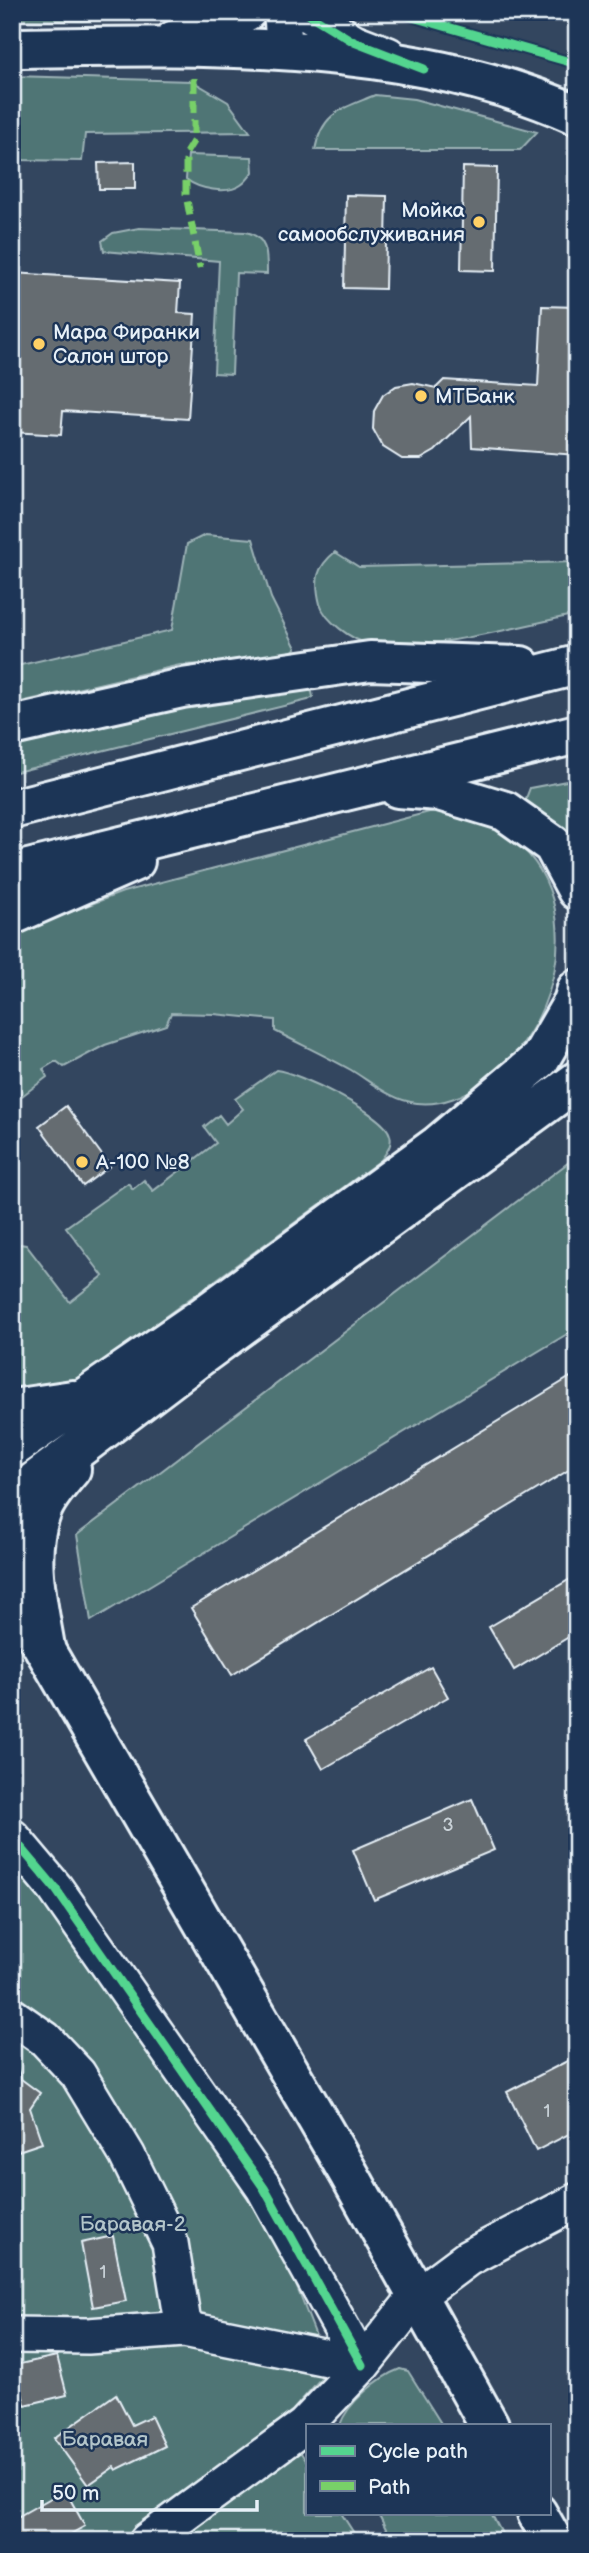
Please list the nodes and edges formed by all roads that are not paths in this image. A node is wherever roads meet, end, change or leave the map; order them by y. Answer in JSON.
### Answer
{"nodes":[{"id":1,"x":248,"y":12,"type":"edge"},
{"id":2,"x":305,"y":12,"type":"edge"},
{"id":3,"x":283,"y":31,"type":"edge"},
{"id":4,"x":147,"y":46,"type":"junction"},
{"id":5,"x":12,"y":48,"type":"edge"},
{"id":6,"x":424,"y":69,"type":"junction"},
{"id":7,"x":577,"y":115,"type":"edge"},
{"id":8,"x":571,"y":666,"type":"edge"},
{"id":9,"x":12,"y":726,"type":"edge"},
{"id":10,"x":577,"y":734,"type":"edge"},
{"id":11,"x":371,"y":786,"type":"junction"},
{"id":12,"x":12,"y":809,"type":"edge"},
{"id":13,"x":220,"y":823,"type":"junction"},
{"id":14,"x":12,"y":873,"type":"edge"},
{"id":15,"x":577,"y":890,"type":"edge"},
{"id":16,"x":12,"y":915,"type":"edge"},
{"id":17,"x":577,"y":989,"type":"edge"},
{"id":18,"x":577,"y":1081,"type":"edge"},
{"id":19,"x":12,"y":1409,"type":"edge"},
{"id":20,"x":94,"y":1413,"type":"junction"},
{"id":21,"x":12,"y":1448,"type":"edge"},
{"id":22,"x":12,"y":1499,"type":"edge"},
{"id":23,"x":12,"y":1593,"type":"edge"},
{"id":24,"x":45,"y":1647,"type":"junction"},
{"id":25,"x":12,"y":1837,"type":"edge"},
{"id":26,"x":12,"y":2016,"type":"edge"},
{"id":27,"x":577,"y":2201,"type":"edge"},
{"id":28,"x":417,"y":2296,"type":"junction"},
{"id":29,"x":184,"y":2329,"type":"junction"},
{"id":30,"x":12,"y":2335,"type":"edge"},
{"id":31,"x":362,"y":2365,"type":"junction"},
{"id":32,"x":488,"y":2424,"type":"edge"},
{"id":33,"x":538,"y":2514,"type":"edge"},
{"id":34,"x":148,"y":2541,"type":"edge"},
{"id":35,"x":553,"y":2541,"type":"edge"}],
"edges":[{"from":1,"to":4,"type":"street"},
{"from":2,"to":6,"type":"street"},
{"from":3,"to":4,"type":"main road"},
{"from":3,"to":6,"type":"main road"},
{"from":4,"to":5,"type":"main road"},
{"from":6,"to":7,"type":"main road"},
{"from":8,"to":9,"type":"main road"},
{"from":8,"to":12,"type":"main road"},
{"from":10,"to":11,"type":"main road"},
{"from":11,"to":13,"type":"main road"},
{"from":11,"to":15,"type":"main road"},
{"from":13,"to":14,"type":"main road"},
{"from":13,"to":16,"type":"main road"},
{"from":17,"to":20,"type":"main road"},
{"from":18,"to":20,"type":"main road"},
{"from":19,"to":20,"type":"main road"},
{"from":20,"to":21,"type":"main road"},
{"from":20,"to":22,"type":"main road"},
{"from":20,"to":24,"type":"main road"},
{"from":23,"to":24,"type":"main road"},
{"from":24,"to":28,"type":"main road"},
{"from":25,"to":31,"type":"street"},
{"from":26,"to":29,"type":"street"},
{"from":27,"to":28,"type":"street"},
{"from":28,"to":31,"type":"street"},
{"from":28,"to":32,"type":"main road"},
{"from":29,"to":30,"type":"street"},
{"from":29,"to":31,"type":"street"},
{"from":31,"to":34,"type":"street"},
{"from":33,"to":35,"type":"main road"}]}
